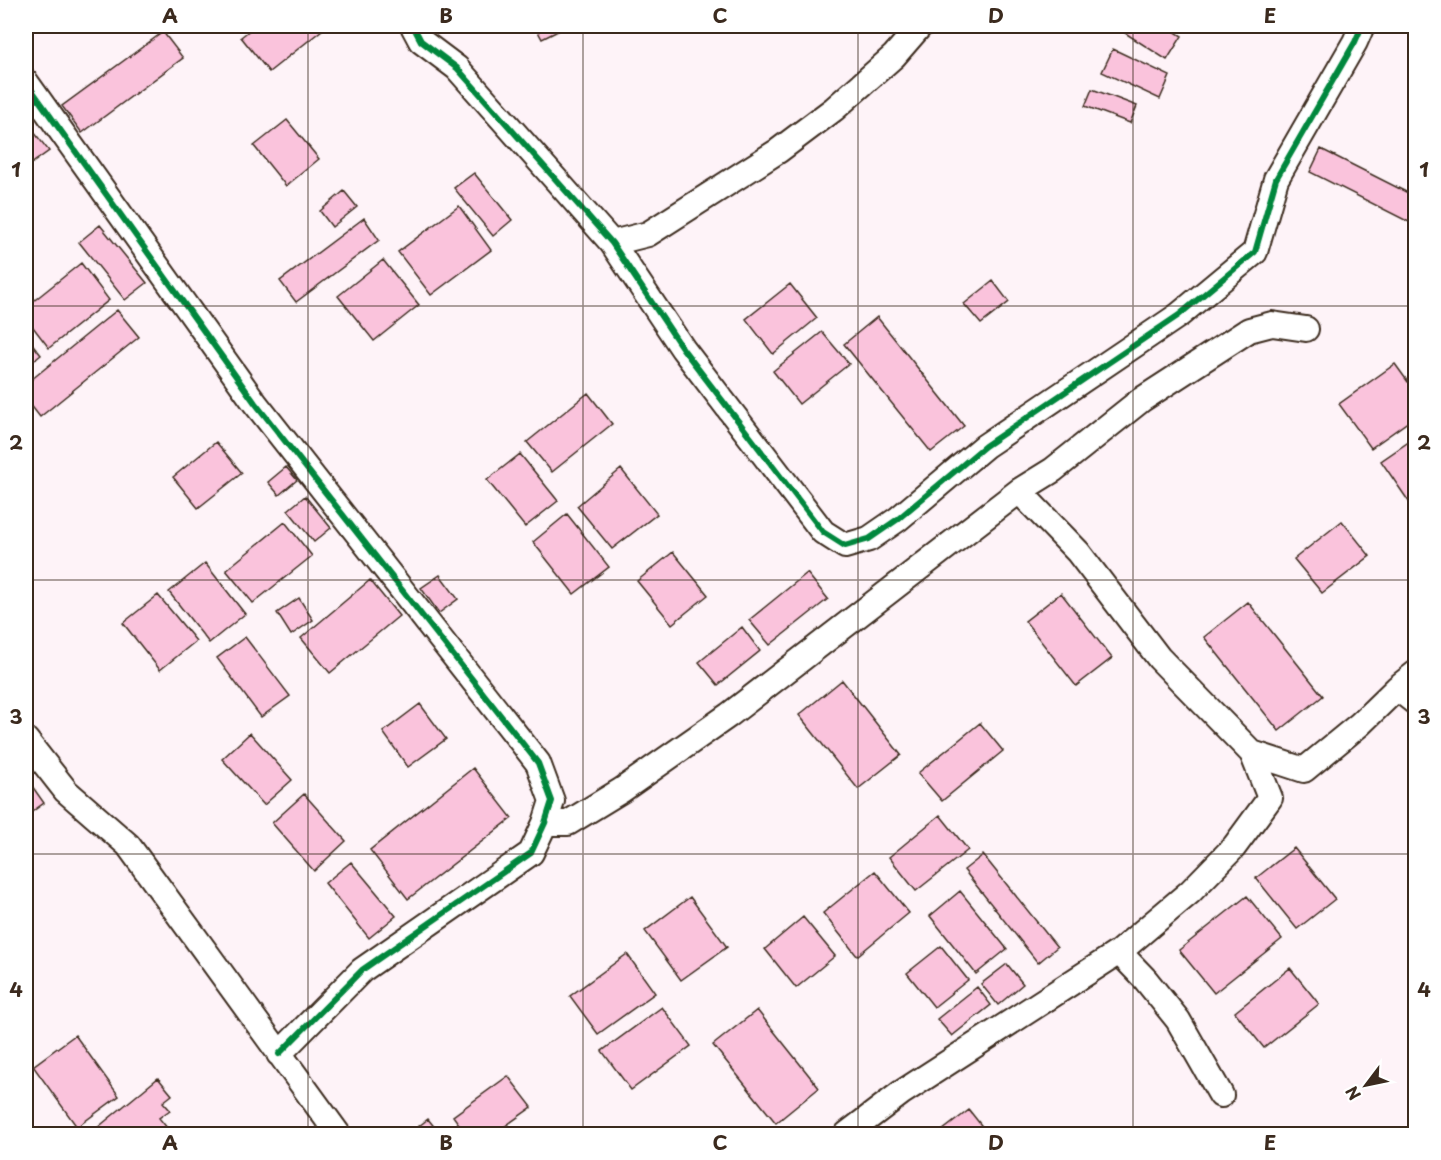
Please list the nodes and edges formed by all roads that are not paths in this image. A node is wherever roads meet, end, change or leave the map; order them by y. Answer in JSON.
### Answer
{"nodes":[{"id":1,"x":413,"y":26,"type":"edge"},
{"id":2,"x":920,"y":26,"type":"edge"},
{"id":3,"x":1362,"y":26,"type":"edge"},
{"id":4,"x":26,"y":82,"type":"edge"},
{"id":5,"x":612,"y":243,"type":"junction"},
{"id":6,"x":1306,"y":329,"type":"dead end"},
{"id":7,"x":1019,"y":490,"type":"junction"},
{"id":8,"x":1409,"y":688,"type":"edge"},
{"id":9,"x":26,"y":740,"type":"edge"},
{"id":10,"x":1252,"y":753,"type":"junction"},
{"id":11,"x":1304,"y":770,"type":"junction"},
{"id":12,"x":1270,"y":798,"type":"junction"},
{"id":13,"x":545,"y":823,"type":"junction"},
{"id":14,"x":1119,"y":952,"type":"junction"},
{"id":15,"x":279,"y":1054,"type":"junction"},
{"id":16,"x":1221,"y":1095,"type":"dead end"},
{"id":17,"x":338,"y":1134,"type":"edge"},
{"id":18,"x":847,"y":1134,"type":"edge"}],
"edges":[{"from":1,"to":5,"type":"street"},
{"from":2,"to":5,"type":"street"},
{"from":3,"to":5,"type":"street"},
{"from":4,"to":13,"type":"street"},
{"from":6,"to":7,"type":"street"},
{"from":7,"to":10,"type":"street"},
{"from":7,"to":13,"type":"street"},
{"from":8,"to":11,"type":"street"},
{"from":9,"to":15,"type":"street"},
{"from":10,"to":11,"type":"street"},
{"from":10,"to":12,"type":"street"},
{"from":11,"to":12,"type":"street"},
{"from":12,"to":14,"type":"street"},
{"from":13,"to":15,"type":"street"},
{"from":14,"to":16,"type":"street"},
{"from":14,"to":18,"type":"street"},
{"from":15,"to":17,"type":"street"}]}
